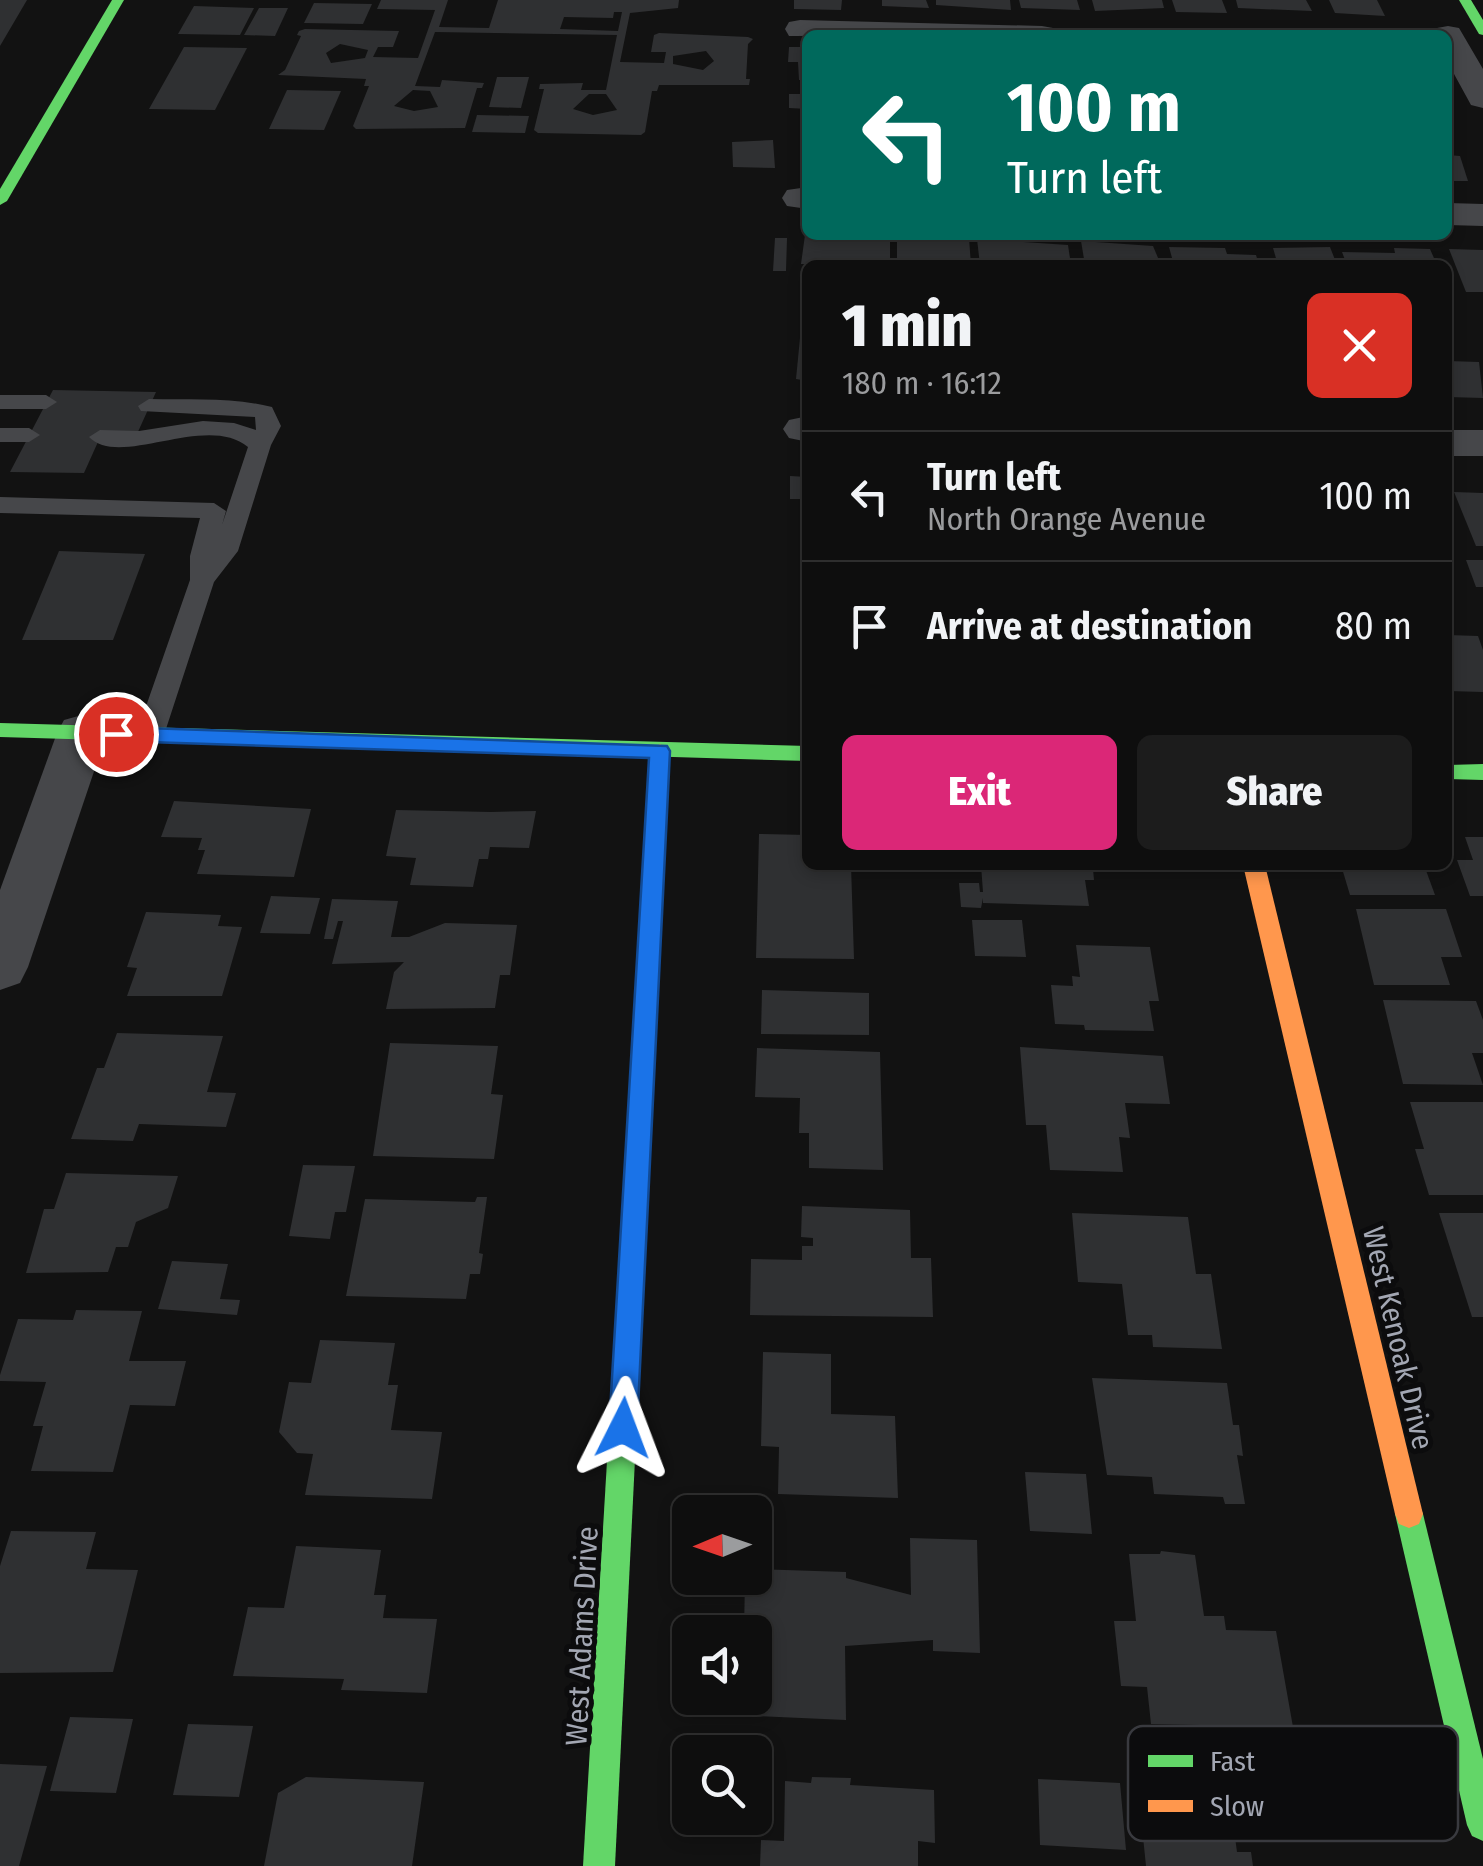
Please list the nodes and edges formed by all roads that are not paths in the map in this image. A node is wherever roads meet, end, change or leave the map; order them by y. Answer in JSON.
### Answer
{"nodes":[{"id":1,"x":118,"y":0,"type":"edge"},
{"id":2,"x":1465,"y":0,"type":"edge"},
{"id":3,"x":1483,"y":31,"type":"edge"},
{"id":4,"x":1452,"y":44,"type":"edge"},
{"id":5,"x":1483,"y":98,"type":"edge"},
{"id":6,"x":1,"y":200,"type":"edge"},
{"id":7,"x":1452,"y":214,"type":"edge"},
{"id":8,"x":1483,"y":215,"type":"edge"},
{"id":9,"x":0,"y":402,"type":"edge"},
{"id":10,"x":46,"y":402,"type":"dead end"},
{"id":11,"x":149,"y":406,"type":"dead end"},
{"id":12,"x":29,"y":435,"type":"dead end"},
{"id":13,"x":0,"y":436,"type":"edge"},
{"id":14,"x":100,"y":437,"type":"dead end"},
{"id":15,"x":1452,"y":442,"type":"edge"},
{"id":16,"x":1483,"y":443,"type":"edge"},
{"id":17,"x":260,"y":446,"type":"junction"},
{"id":18,"x":0,"y":505,"type":"edge"},
{"id":19,"x":202,"y":580,"type":"junction"},
{"id":20,"x":0,"y":730,"type":"edge"},
{"id":21,"x":82,"y":733,"type":"junction"},
{"id":22,"x":150,"y":735,"type":"junction"},
{"id":23,"x":660,"y":751,"type":"junction"},
{"id":24,"x":802,"y":754,"type":"edge"},
{"id":25,"x":1452,"y":772,"type":"edge"},
{"id":26,"x":1483,"y":772,"type":"edge"},
{"id":27,"x":1255,"y":870,"type":"edge"},
{"id":28,"x":0,"y":967,"type":"edge"},
{"id":29,"x":1483,"y":1824,"type":"edge"},
{"id":30,"x":599,"y":1866,"type":"edge"}],
"edges":[{"from":1,"to":6,"type":"street"},
{"from":2,"to":3,"type":"street"},
{"from":4,"to":5,"type":"street"},
{"from":7,"to":8,"type":"street"},
{"from":9,"to":10,"type":"lane"},
{"from":11,"to":17,"type":"lane"},
{"from":12,"to":13,"type":"lane"},
{"from":14,"to":17,"type":"lane"},
{"from":15,"to":16,"type":"street"},
{"from":17,"to":19,"type":"lane"},
{"from":18,"to":19,"type":"lane"},
{"from":19,"to":22,"type":"lane"},
{"from":20,"to":21,"type":"street"},
{"from":21,"to":22,"type":"street"},
{"from":21,"to":28,"type":"street"},
{"from":22,"to":23,"type":"street"},
{"from":23,"to":24,"type":"street"},
{"from":23,"to":30,"type":"street","name":"West Adams Drive"},
{"from":25,"to":26,"type":"street"},
{"from":27,"to":29,"type":"street","name":"West Kenoak Drive"}]}
